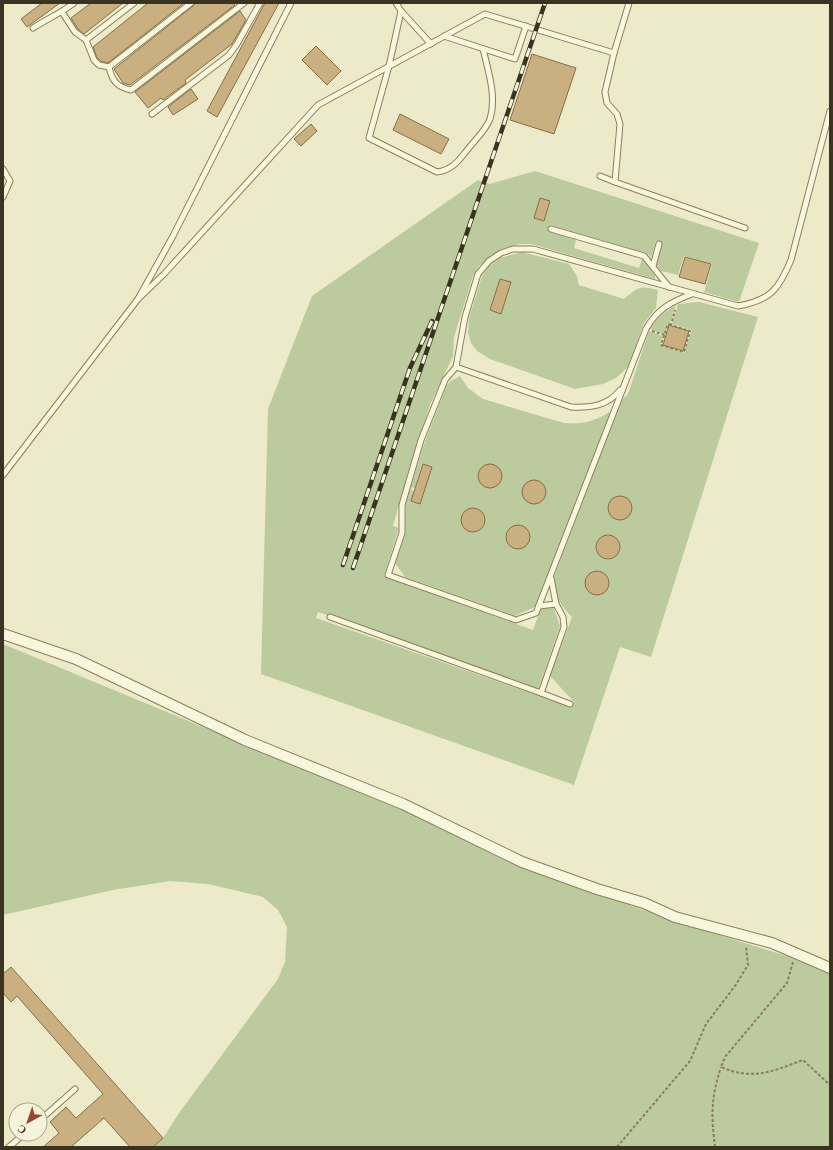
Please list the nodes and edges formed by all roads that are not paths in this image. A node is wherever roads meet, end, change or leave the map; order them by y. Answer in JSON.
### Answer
{"nodes":[{"id":1,"x":74,"y":3,"type":"edge"},
{"id":2,"x":134,"y":3,"type":"edge"},
{"id":3,"x":191,"y":3,"type":"edge"},
{"id":4,"x":244,"y":3,"type":"edge"},
{"id":5,"x":260,"y":3,"type":"edge"},
{"id":6,"x":291,"y":3,"type":"edge"},
{"id":7,"x":396,"y":3,"type":"edge"},
{"id":8,"x":629,"y":3,"type":"edge"},
{"id":9,"x":401,"y":11,"type":"junction"},
{"id":10,"x":62,"y":12,"type":"junction"},
{"id":11,"x":526,"y":26,"type":"junction"},
{"id":12,"x":33,"y":28,"type":"dead end"},
{"id":13,"x":444,"y":36,"type":"junction"},
{"id":14,"x":86,"y":40,"type":"junction"},
{"id":15,"x":431,"y":44,"type":"junction"},
{"id":16,"x":483,"y":49,"type":"junction"},
{"id":17,"x":614,"y":53,"type":"junction"},
{"id":18,"x":389,"y":66,"type":"junction"},
{"id":19,"x":109,"y":67,"type":"junction"},
{"id":20,"x":830,"y":111,"type":"edge"},
{"id":21,"x":152,"y":114,"type":"dead end"},
{"id":22,"x":3,"y":170,"type":"edge"},
{"id":23,"x":600,"y":176,"type":"dead end"},
{"id":24,"x":615,"y":182,"type":"junction"},
{"id":25,"x":3,"y":197,"type":"edge"},
{"id":26,"x":745,"y":228,"type":"dead end"},
{"id":27,"x":551,"y":229,"type":"dead end"},
{"id":28,"x":659,"y":244,"type":"dead end"},
{"id":29,"x":653,"y":266,"type":"junction"},
{"id":30,"x":670,"y":288,"type":"junction"},
{"id":31,"x":692,"y":294,"type":"junction"},
{"id":32,"x":138,"y":299,"type":"junction"},
{"id":33,"x":456,"y":367,"type":"junction"},
{"id":34,"x":623,"y":386,"type":"junction"},
{"id":35,"x":3,"y":475,"type":"edge"},
{"id":36,"x":551,"y":577,"type":"junction"},
{"id":37,"x":556,"y":604,"type":"junction"},
{"id":38,"x":539,"y":606,"type":"junction"},
{"id":39,"x":330,"y":617,"type":"dead end"},
{"id":40,"x":3,"y":634,"type":"edge"},
{"id":41,"x":541,"y":694,"type":"junction"},
{"id":42,"x":570,"y":704,"type":"dead end"},
{"id":43,"x":830,"y":968,"type":"edge"},
{"id":44,"x":75,"y":1089,"type":"dead end"},
{"id":45,"x":48,"y":1113,"type":"edge"}],
"edges":[{"from":1,"to":10,"type":"lane"},
{"from":2,"to":14,"type":"lane"},
{"from":3,"to":19,"type":"lane"},
{"from":4,"to":19,"type":"lane"},
{"from":5,"to":21,"type":"lane"},
{"from":6,"to":32,"type":"lane"},
{"from":7,"to":9,"type":"lane"},
{"from":8,"to":17,"type":"lane"},
{"from":9,"to":15,"type":"lane"},
{"from":9,"to":18,"type":"lane"},
{"from":10,"to":12,"type":"lane"},
{"from":10,"to":14,"type":"lane"},
{"from":11,"to":13,"type":"lane"},
{"from":11,"to":16,"type":"lane"},
{"from":11,"to":17,"type":"lane"},
{"from":13,"to":15,"type":"lane"},
{"from":13,"to":16,"type":"lane"},
{"from":14,"to":19,"type":"lane"},
{"from":15,"to":18,"type":"lane"},
{"from":16,"to":18,"type":"lane"},
{"from":17,"to":24,"type":"lane"},
{"from":18,"to":32,"type":"lane"},
{"from":20,"to":31,"type":"lane"},
{"from":22,"to":25,"type":"lane"},
{"from":23,"to":24,"type":"lane"},
{"from":24,"to":26,"type":"lane"},
{"from":27,"to":29,"type":"lane"},
{"from":28,"to":29,"type":"lane"},
{"from":29,"to":30,"type":"lane"},
{"from":30,"to":31,"type":"lane"},
{"from":30,"to":33,"type":"lane"},
{"from":31,"to":34,"type":"lane"},
{"from":32,"to":35,"type":"lane"},
{"from":33,"to":34,"type":"lane"},
{"from":33,"to":38,"type":"lane"},
{"from":34,"to":36,"type":"lane"},
{"from":36,"to":37,"type":"lane"},
{"from":36,"to":38,"type":"lane"},
{"from":37,"to":38,"type":"lane"},
{"from":37,"to":41,"type":"lane"},
{"from":39,"to":41,"type":"lane"},
{"from":40,"to":43,"type":"street"},
{"from":41,"to":42,"type":"lane"},
{"from":44,"to":45,"type":"lane"}]}
